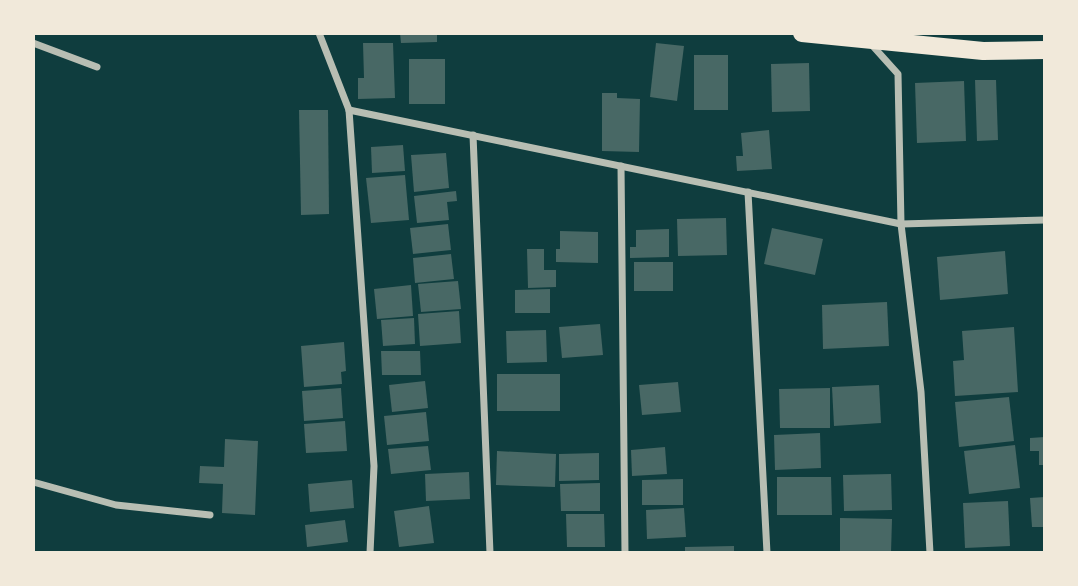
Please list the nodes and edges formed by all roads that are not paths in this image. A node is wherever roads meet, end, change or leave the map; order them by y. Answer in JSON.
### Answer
{"nodes":[{"id":1,"x":318,"y":33,"type":"edge"},
{"id":2,"x":802,"y":33,"type":"edge"},
{"id":3,"x":868,"y":40,"type":"junction"},
{"id":4,"x":33,"y":43,"type":"edge"},
{"id":5,"x":1045,"y":50,"type":"edge"},
{"id":6,"x":97,"y":67,"type":"dead end"},
{"id":7,"x":349,"y":110,"type":"junction"},
{"id":8,"x":473,"y":135,"type":"junction"},
{"id":9,"x":621,"y":166,"type":"junction"},
{"id":10,"x":748,"y":192,"type":"junction"},
{"id":11,"x":1045,"y":220,"type":"edge"},
{"id":12,"x":901,"y":224,"type":"junction"},
{"id":13,"x":33,"y":482,"type":"edge"},
{"id":14,"x":210,"y":515,"type":"dead end"},
{"id":15,"x":370,"y":553,"type":"edge"},
{"id":16,"x":490,"y":553,"type":"edge"},
{"id":17,"x":625,"y":553,"type":"edge"},
{"id":18,"x":767,"y":553,"type":"edge"},
{"id":19,"x":930,"y":553,"type":"edge"}],
"edges":[{"from":1,"to":7,"type":"street"},
{"from":2,"to":3,"type":"main road"},
{"from":3,"to":5,"type":"main road"},
{"from":3,"to":12,"type":"street"},
{"from":4,"to":6,"type":"street"},
{"from":7,"to":8,"type":"street"},
{"from":7,"to":15,"type":"street"},
{"from":8,"to":9,"type":"street"},
{"from":8,"to":16,"type":"street"},
{"from":9,"to":10,"type":"street"},
{"from":9,"to":17,"type":"street"},
{"from":10,"to":12,"type":"street"},
{"from":10,"to":18,"type":"street"},
{"from":11,"to":12,"type":"street"},
{"from":12,"to":19,"type":"street"},
{"from":13,"to":14,"type":"street"}]}
